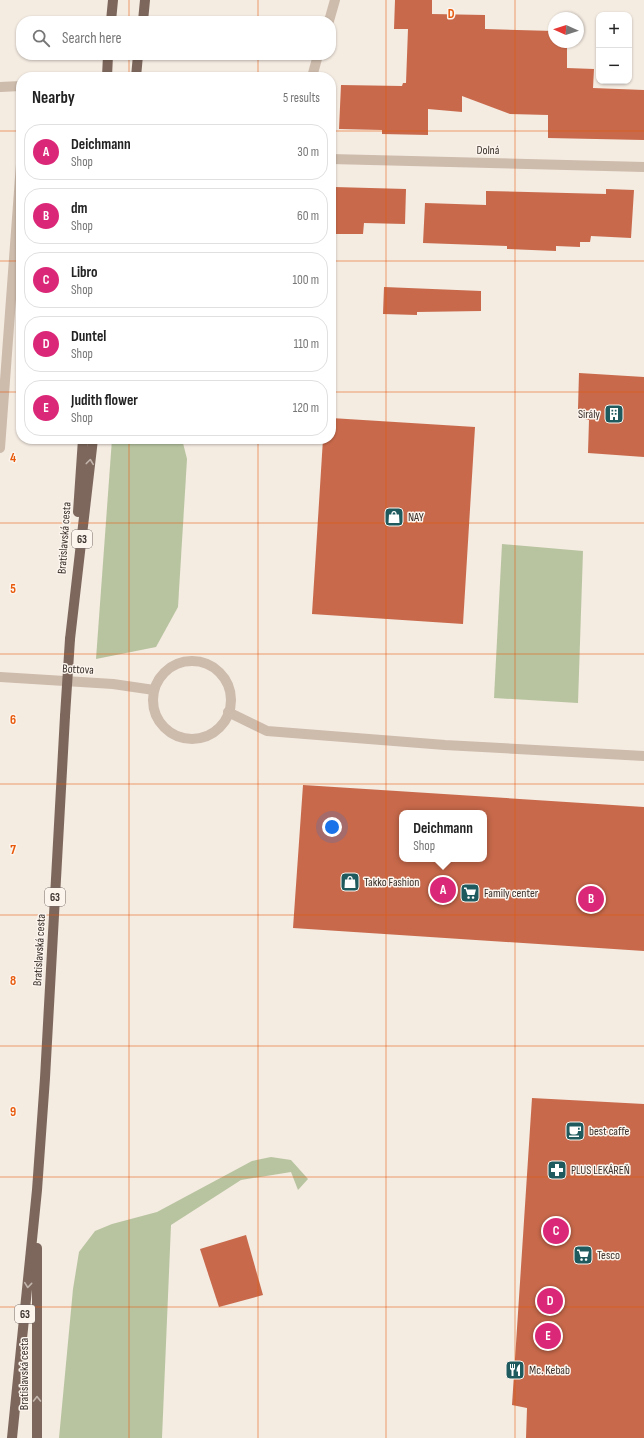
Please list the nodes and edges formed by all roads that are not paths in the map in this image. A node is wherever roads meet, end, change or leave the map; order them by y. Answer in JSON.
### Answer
{"nodes":[{"id":1,"x":113,"y":0,"type":"edge"},
{"id":2,"x":145,"y":0,"type":"edge"},
{"id":3,"x":335,"y":0,"type":"edge"},
{"id":4,"x":111,"y":16,"type":"edge"},
{"id":5,"x":143,"y":16,"type":"edge"},
{"id":6,"x":330,"y":16,"type":"edge"},
{"id":7,"x":108,"y":60,"type":"edge"},
{"id":8,"x":138,"y":60,"type":"edge"},
{"id":9,"x":317,"y":60,"type":"edge"},
{"id":10,"x":107,"y":72,"type":"edge"},
{"id":11,"x":136,"y":72,"type":"edge"},
{"id":12,"x":313,"y":72,"type":"edge"},
{"id":13,"x":16,"y":86,"type":"edge"},
{"id":14,"x":0,"y":87,"type":"edge"},
{"id":15,"x":336,"y":159,"type":"edge"},
{"id":16,"x":644,"y":167,"type":"edge"},
{"id":17,"x":16,"y":232,"type":"edge"},
{"id":18,"x":83,"y":444,"type":"edge"},
{"id":19,"x":92,"y":444,"type":"edge"},
{"id":20,"x":0,"y":448,"type":"edge"},
{"id":21,"x":70,"y":639,"type":"junction"},
{"id":22,"x":0,"y":677,"type":"edge"},
{"id":23,"x":154,"y":690,"type":"junction"},
{"id":24,"x":228,"y":712,"type":"junction"},
{"id":25,"x":644,"y":756,"type":"edge"},
{"id":26,"x":37,"y":1190,"type":"junction"},
{"id":27,"x":12,"y":1438,"type":"edge"},
{"id":28,"x":37,"y":1438,"type":"edge"}],
"edges":[{"from":1,"to":4,"type":"main road"},
{"from":2,"to":5,"type":"main road"},
{"from":3,"to":6,"type":"street"},
{"from":7,"to":10,"type":"main road"},
{"from":8,"to":11,"type":"main road"},
{"from":9,"to":12,"type":"street"},
{"from":13,"to":14,"type":"street"},
{"from":15,"to":16,"type":"street","name":"Dolná"},
{"from":17,"to":20,"type":"street"},
{"from":18,"to":21,"type":"main road","name":"Bratislavská cesta","number":"63"},
{"from":21,"to":19,"type":"main road","name":"Bratislavská cesta","number":"63","one_way":true},
{"from":21,"to":26,"type":"main road","name":"Bratislavská cesta","number":"63","bridge":true},
{"from":22,"to":23,"type":"street","name":"Bottova"},
{"from":23,"to":24,"type":"street"},
{"from":23,"to":24,"type":"street"},
{"from":24,"to":25,"type":"street"},
{"from":26,"to":27,"type":"main road","name":"Bratislavská cesta","number":"63","one_way":true},
{"from":28,"to":26,"type":"main road","name":"Bratislavská cesta","number":"63","one_way":true}]}
